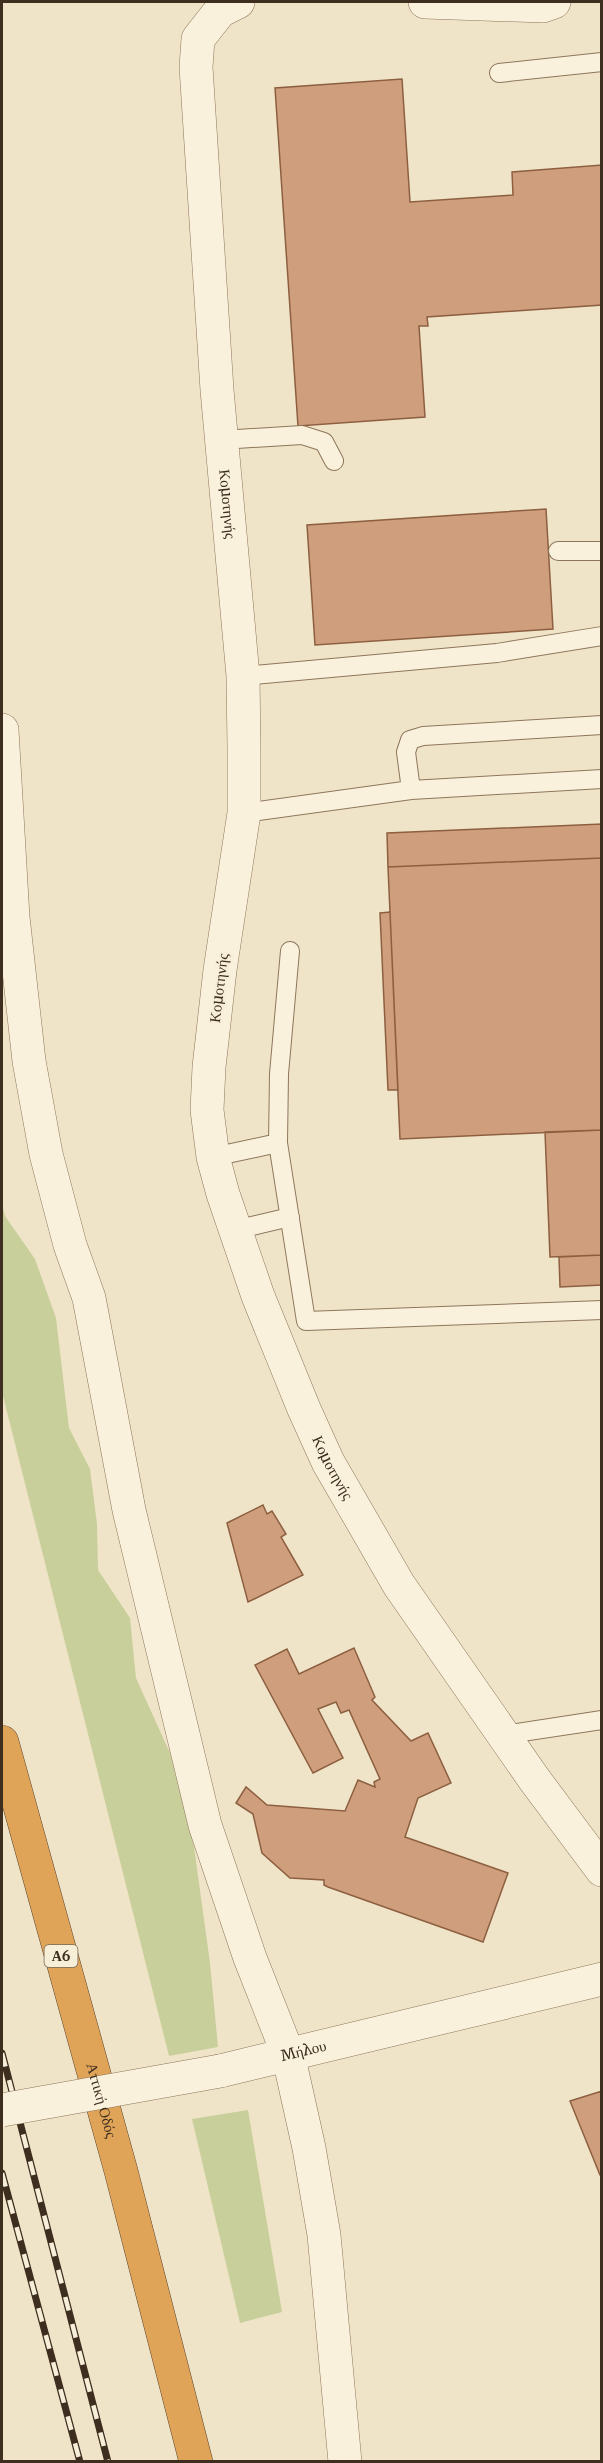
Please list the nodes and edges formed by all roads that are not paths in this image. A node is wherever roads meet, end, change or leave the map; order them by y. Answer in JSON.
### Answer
{"nodes":[{"id":1,"x":425,"y":2,"type":"edge"},
{"id":2,"x":554,"y":2,"type":"edge"},
{"id":3,"x":229,"y":6,"type":"edge"},
{"id":4,"x":602,"y":62,"type":"edge"},
{"id":5,"x":499,"y":73,"type":"dead end"},
{"id":6,"x":221,"y":440,"type":"junction"},
{"id":7,"x":334,"y":461,"type":"dead end"},
{"id":8,"x":558,"y":551,"type":"dead end"},
{"id":9,"x":602,"y":551,"type":"edge"},
{"id":10,"x":602,"y":636,"type":"edge"},
{"id":11,"x":243,"y":676,"type":"junction"},
{"id":12,"x":602,"y":725,"type":"edge"},
{"id":13,"x":2,"y":730,"type":"edge"},
{"id":14,"x":602,"y":779,"type":"edge"},
{"id":15,"x":411,"y":790,"type":"junction"},
{"id":16,"x":244,"y":813,"type":"junction"},
{"id":17,"x":290,"y":951,"type":"dead end"},
{"id":18,"x":278,"y":1143,"type":"junction"},
{"id":19,"x":213,"y":1157,"type":"junction"},
{"id":20,"x":290,"y":1217,"type":"junction"},
{"id":21,"x":235,"y":1230,"type":"junction"},
{"id":22,"x":602,"y":1310,"type":"edge"},
{"id":23,"x":602,"y":1720,"type":"edge"},
{"id":24,"x":503,"y":1735,"type":"junction"},
{"id":25,"x":2,"y":1742,"type":"edge"},
{"id":26,"x":602,"y":1870,"type":"edge"},
{"id":27,"x":602,"y":1979,"type":"edge"},
{"id":28,"x":288,"y":2054,"type":"junction"},
{"id":29,"x":2,"y":2110,"type":"edge"},
{"id":30,"x":196,"y":2462,"type":"edge"},
{"id":31,"x":345,"y":2462,"type":"edge"}],
"edges":[{"from":1,"to":2,"type":"street"},
{"from":3,"to":6,"type":"street","name":"Κομοτηνής"},
{"from":4,"to":5,"type":"lane"},
{"from":6,"to":7,"type":"lane"},
{"from":6,"to":11,"type":"street","name":"Κομοτηνής"},
{"from":8,"to":9,"type":"lane"},
{"from":10,"to":11,"type":"lane"},
{"from":11,"to":16,"type":"street","name":"Κομοτηνής"},
{"from":12,"to":15,"type":"lane"},
{"from":13,"to":28,"type":"street"},
{"from":14,"to":15,"type":"lane"},
{"from":15,"to":16,"type":"lane"},
{"from":16,"to":19,"type":"street","name":"Κομοτηνής"},
{"from":17,"to":18,"type":"lane"},
{"from":18,"to":19,"type":"lane"},
{"from":18,"to":20,"type":"lane"},
{"from":19,"to":21,"type":"street","name":"Κομοτηνής"},
{"from":20,"to":21,"type":"lane"},
{"from":20,"to":22,"type":"lane"},
{"from":21,"to":24,"type":"street","name":"Κομοτηνής"},
{"from":23,"to":24,"type":"lane"},
{"from":24,"to":26,"type":"street","name":"Κομοτηνής"},
{"from":25,"to":30,"type":"highway","name":"Αττική Οδός","number":"Α6"},
{"from":27,"to":28,"type":"street","name":"Μήλου"},
{"from":28,"to":29,"type":"street","name":"Μήλου","bridge":true},
{"from":28,"to":31,"type":"street"}]}
